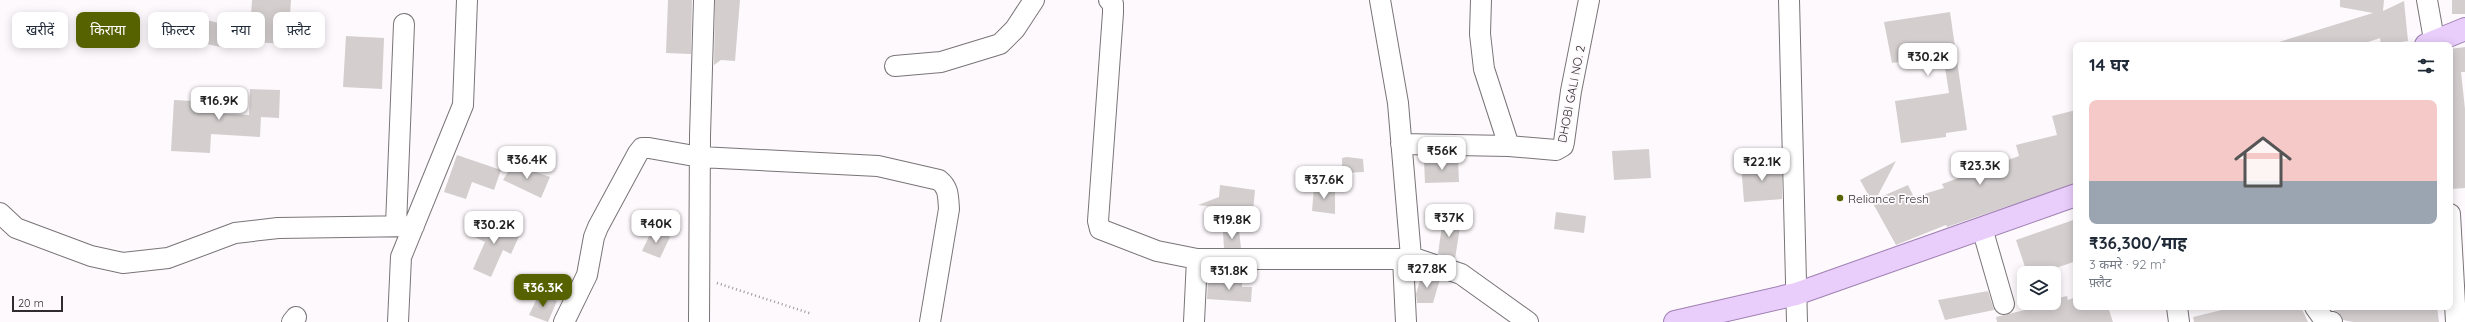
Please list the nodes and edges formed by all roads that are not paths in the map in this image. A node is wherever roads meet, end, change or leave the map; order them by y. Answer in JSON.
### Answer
{"nodes":[{"id":1,"x":467,"y":0,"type":"edge"},
{"id":2,"x":704,"y":0,"type":"edge"},
{"id":3,"x":1034,"y":0,"type":"edge"},
{"id":4,"x":1109,"y":0,"type":"edge"},
{"id":5,"x":1380,"y":0,"type":"edge"},
{"id":6,"x":1481,"y":0,"type":"edge"},
{"id":7,"x":1589,"y":0,"type":"edge"},
{"id":8,"x":1789,"y":0,"type":"edge"},
{"id":9,"x":2427,"y":0,"type":"edge"},
{"id":10,"x":404,"y":24,"type":"dead end"},
{"id":11,"x":2465,"y":29,"type":"edge"},
{"id":12,"x":2432,"y":42,"type":"edge"},
{"id":13,"x":2436,"y":42,"type":"edge"},
{"id":14,"x":895,"y":66,"type":"dead end"},
{"id":15,"x":1401,"y":144,"type":"junction"},
{"id":16,"x":1509,"y":146,"type":"junction"},
{"id":17,"x":700,"y":157,"type":"junction"},
{"id":18,"x":2073,"y":196,"type":"edge"},
{"id":19,"x":0,"y":213,"type":"edge"},
{"id":20,"x":405,"y":226,"type":"junction"},
{"id":21,"x":1982,"y":228,"type":"junction"},
{"id":22,"x":1407,"y":258,"type":"junction"},
{"id":23,"x":1197,"y":259,"type":"junction"},
{"id":24,"x":2453,"y":268,"type":"edge"},
{"id":25,"x":1796,"y":294,"type":"junction"},
{"id":26,"x":2004,"y":304,"type":"dead end"},
{"id":27,"x":2177,"y":310,"type":"edge"},
{"id":28,"x":2317,"y":310,"type":"edge"},
{"id":29,"x":398,"y":322,"type":"edge"},
{"id":30,"x":564,"y":322,"type":"edge"},
{"id":31,"x":699,"y":322,"type":"edge"},
{"id":32,"x":930,"y":322,"type":"edge"},
{"id":33,"x":1194,"y":322,"type":"edge"},
{"id":34,"x":1406,"y":322,"type":"edge"},
{"id":35,"x":1528,"y":322,"type":"edge"},
{"id":36,"x":1675,"y":322,"type":"edge"},
{"id":37,"x":1797,"y":322,"type":"edge"},
{"id":38,"x":2179,"y":322,"type":"edge"},
{"id":39,"x":2332,"y":322,"type":"edge"},
{"id":40,"x":2456,"y":322,"type":"edge"}],
"edges":[{"from":1,"to":20,"type":"street"},
{"from":2,"to":17,"type":"street"},
{"from":3,"to":14,"type":"street"},
{"from":4,"to":23,"type":"street"},
{"from":5,"to":15,"type":"street"},
{"from":6,"to":16,"type":"street"},
{"from":7,"to":16,"type":"street","name":"DHOBI GALI NO. 2"},
{"from":8,"to":25,"type":"street"},
{"from":9,"to":12,"type":"street"},
{"from":10,"to":20,"type":"street"},
{"from":11,"to":13,"type":"main road"},
{"from":15,"to":16,"type":"street","name":"DHOBI GALI NO. 2"},
{"from":15,"to":22,"type":"street"},
{"from":17,"to":30,"type":"street"},
{"from":17,"to":31,"type":"street"},
{"from":17,"to":32,"type":"street"},
{"from":18,"to":21,"type":"main road"},
{"from":19,"to":20,"type":"street"},
{"from":20,"to":29,"type":"street"},
{"from":21,"to":25,"type":"main road"},
{"from":21,"to":26,"type":"street"},
{"from":22,"to":23,"type":"street"},
{"from":22,"to":34,"type":"street"},
{"from":22,"to":35,"type":"street"},
{"from":23,"to":33,"type":"street"},
{"from":24,"to":40,"type":"street"},
{"from":25,"to":36,"type":"main road"},
{"from":25,"to":37,"type":"street"},
{"from":27,"to":38,"type":"street"},
{"from":28,"to":39,"type":"street"}]}
